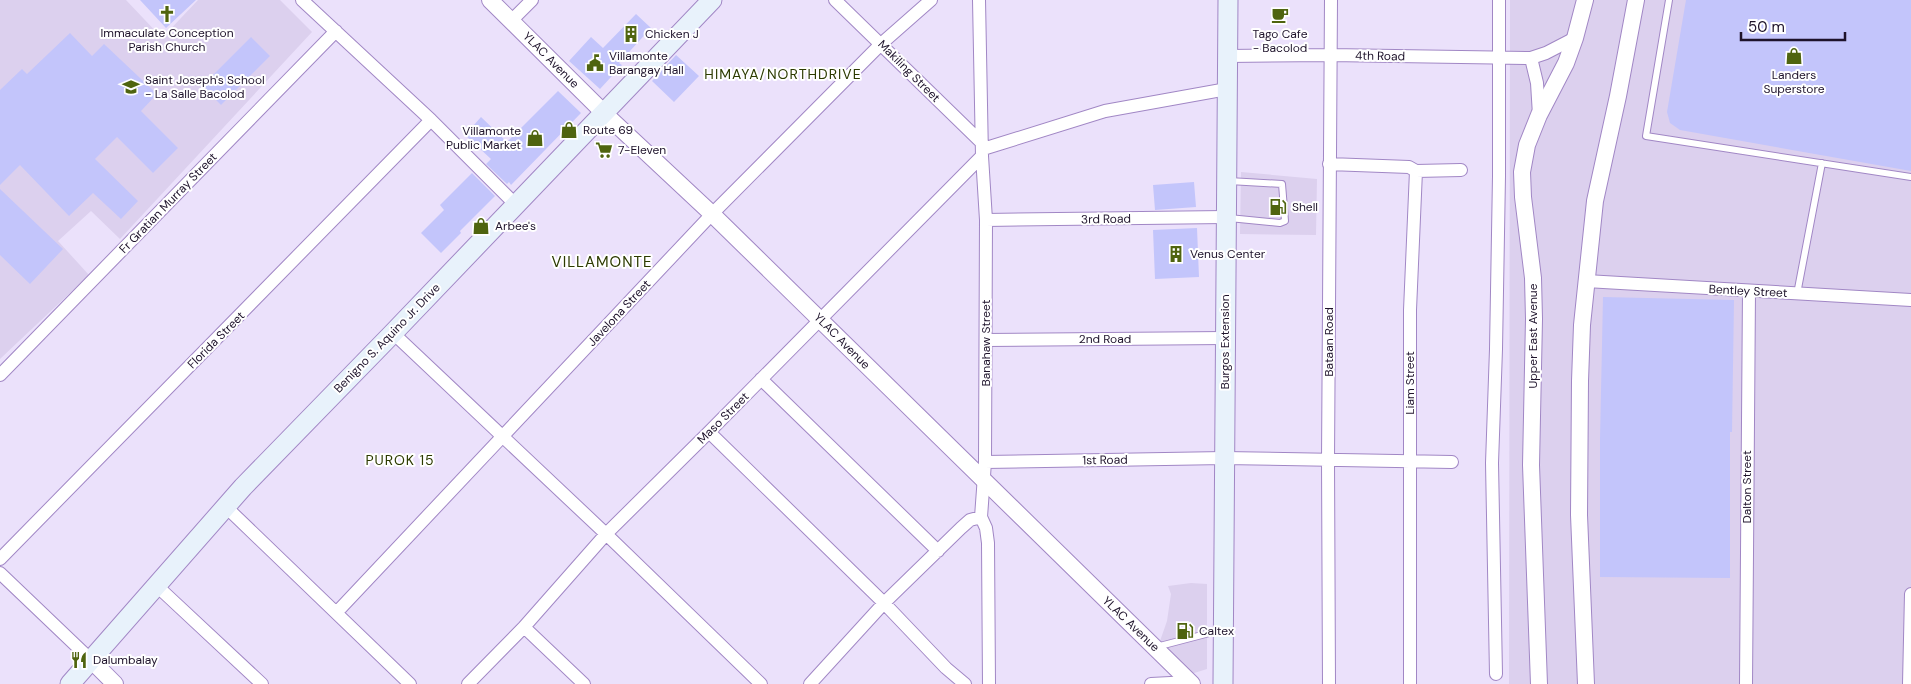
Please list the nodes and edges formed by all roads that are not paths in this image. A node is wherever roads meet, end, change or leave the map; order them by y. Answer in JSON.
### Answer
{"nodes":[{"id":1,"x":302,"y":0,"type":"edge"},
{"id":2,"x":490,"y":0,"type":"edge"},
{"id":3,"x":532,"y":0,"type":"edge"},
{"id":4,"x":712,"y":0,"type":"edge"},
{"id":5,"x":835,"y":0,"type":"edge"},
{"id":6,"x":930,"y":0,"type":"edge"},
{"id":7,"x":979,"y":0,"type":"edge"},
{"id":8,"x":1228,"y":0,"type":"edge"},
{"id":9,"x":1331,"y":0,"type":"edge"},
{"id":10,"x":1499,"y":0,"type":"edge"},
{"id":11,"x":1585,"y":0,"type":"edge"},
{"id":12,"x":1636,"y":0,"type":"edge"},
{"id":13,"x":1669,"y":0,"type":"edge"},
{"id":14,"x":511,"y":20,"type":"junction"},
{"id":15,"x":336,"y":31,"type":"junction"},
{"id":16,"x":1575,"y":38,"type":"junction"},
{"id":17,"x":881,"y":44,"type":"junction"},
{"id":18,"x":1330,"y":55,"type":"junction"},
{"id":19,"x":1228,"y":56,"type":"junction"},
{"id":20,"x":1499,"y":58,"type":"junction"},
{"id":21,"x":1531,"y":58,"type":"junction"},
{"id":22,"x":1227,"y":90,"type":"junction"},
{"id":23,"x":604,"y":113,"type":"junction"},
{"id":24,"x":1539,"y":115,"type":"junction"},
{"id":25,"x":431,"y":120,"type":"junction"},
{"id":26,"x":982,"y":150,"type":"junction"},
{"id":27,"x":1822,"y":163,"type":"junction"},
{"id":28,"x":1329,"y":164,"type":"junction"},
{"id":29,"x":1461,"y":170,"type":"dead end"},
{"id":30,"x":1416,"y":171,"type":"junction"},
{"id":31,"x":1911,"y":177,"type":"edge"},
{"id":32,"x":1226,"y":181,"type":"junction"},
{"id":33,"x":515,"y":204,"type":"junction"},
{"id":34,"x":712,"y":214,"type":"junction"},
{"id":35,"x":1225,"y":217,"type":"junction"},
{"id":36,"x":986,"y":220,"type":"junction"},
{"id":37,"x":1586,"y":281,"type":"junction"},
{"id":38,"x":1749,"y":291,"type":"junction"},
{"id":39,"x":1797,"y":294,"type":"junction"},
{"id":40,"x":1911,"y":300,"type":"edge"},
{"id":41,"x":820,"y":319,"type":"junction"},
{"id":42,"x":393,"y":333,"type":"junction"},
{"id":43,"x":1225,"y":338,"type":"junction"},
{"id":44,"x":986,"y":340,"type":"junction"},
{"id":45,"x":0,"y":375,"type":"edge"},
{"id":46,"x":761,"y":379,"type":"junction"},
{"id":47,"x":709,"y":432,"type":"junction"},
{"id":48,"x":502,"y":437,"type":"junction"},
{"id":49,"x":1224,"y":458,"type":"junction"},
{"id":50,"x":1328,"y":460,"type":"junction"},
{"id":51,"x":1410,"y":461,"type":"junction"},
{"id":52,"x":986,"y":462,"type":"junction"},
{"id":53,"x":1452,"y":462,"type":"dead end"},
{"id":54,"x":985,"y":483,"type":"junction"},
{"id":55,"x":225,"y":506,"type":"junction"},
{"id":56,"x":980,"y":517,"type":"junction"},
{"id":57,"x":606,"y":534,"type":"junction"},
{"id":58,"x":938,"y":550,"type":"junction"},
{"id":59,"x":0,"y":559,"type":"edge"},
{"id":60,"x":0,"y":573,"type":"edge"},
{"id":61,"x":157,"y":586,"type":"junction"},
{"id":62,"x":1911,"y":594,"type":"edge"},
{"id":63,"x":884,"y":603,"type":"junction"},
{"id":64,"x":337,"y":612,"type":"junction"},
{"id":65,"x":524,"y":627,"type":"junction"},
{"id":66,"x":1223,"y":629,"type":"junction"},
{"id":67,"x":1155,"y":647,"type":"junction"},
{"id":68,"x":90,"y":660,"type":"junction"},
{"id":69,"x":1496,"y":674,"type":"dead end"},
{"id":70,"x":1191,"y":683,"type":"edge"},
{"id":71,"x":70,"y":684,"type":"edge"},
{"id":72,"x":115,"y":684,"type":"edge"},
{"id":73,"x":262,"y":684,"type":"edge"},
{"id":74,"x":410,"y":684,"type":"edge"},
{"id":75,"x":468,"y":684,"type":"edge"},
{"id":76,"x":584,"y":684,"type":"edge"},
{"id":77,"x":761,"y":684,"type":"edge"},
{"id":78,"x":810,"y":684,"type":"edge"},
{"id":79,"x":965,"y":684,"type":"edge"},
{"id":80,"x":990,"y":684,"type":"edge"},
{"id":81,"x":1151,"y":684,"type":"edge"},
{"id":82,"x":1223,"y":684,"type":"edge"},
{"id":83,"x":1329,"y":684,"type":"edge"},
{"id":84,"x":1410,"y":684,"type":"edge"},
{"id":85,"x":1539,"y":684,"type":"edge"},
{"id":86,"x":1586,"y":684,"type":"edge"},
{"id":87,"x":1746,"y":684,"type":"edge"},
{"id":88,"x":1909,"y":684,"type":"edge"}],
"edges":[{"from":1,"to":15,"type":"street"},
{"from":2,"to":14,"type":"street","name":"YLAC Avenue"},
{"from":3,"to":14,"type":"street"},
{"from":4,"to":23,"type":"main road","name":"Benigno S. Aquino Jr. Drive"},
{"from":5,"to":17,"type":"street","name":"Makiling Street"},
{"from":6,"to":17,"type":"street","name":"Javelona Street"},
{"from":7,"to":26,"type":"street","name":"Banahaw Street"},
{"from":8,"to":19,"type":"main road","name":"Burgos Extension"},
{"from":9,"to":18,"type":"street","name":"Bataan Road"},
{"from":10,"to":20,"type":"street"},
{"from":11,"to":16,"type":"street","name":"Upper East Avenue"},
{"from":12,"to":37,"type":"street"},
{"from":13,"to":27,"type":"lane"},
{"from":14,"to":23,"type":"street","name":"YLAC Avenue"},
{"from":15,"to":25,"type":"street"},
{"from":15,"to":45,"type":"street","name":"Fr Gratian Murray Street"},
{"from":16,"to":21,"type":"street","name":"4th Road"},
{"from":16,"to":24,"type":"street","name":"Upper East Avenue"},
{"from":17,"to":26,"type":"street","name":"Makiling Street"},
{"from":17,"to":34,"type":"street","name":"Javelona Street"},
{"from":18,"to":19,"type":"street","name":"4th Road"},
{"from":18,"to":20,"type":"street","name":"4th Road"},
{"from":18,"to":28,"type":"street","name":"Bataan Road"},
{"from":19,"to":22,"type":"main road","name":"Burgos Extension"},
{"from":20,"to":21,"type":"street","name":"4th Road"},
{"from":20,"to":69,"type":"street"},
{"from":21,"to":24,"type":"street"},
{"from":22,"to":26,"type":"street"},
{"from":22,"to":32,"type":"main road","name":"Burgos Extension"},
{"from":23,"to":33,"type":"main road","name":"Benigno S. Aquino Jr. Drive"},
{"from":23,"to":34,"type":"street","name":"YLAC Avenue"},
{"from":24,"to":85,"type":"street","name":"Upper East Avenue"},
{"from":25,"to":33,"type":"street"},
{"from":25,"to":59,"type":"street","name":"Florida Street"},
{"from":26,"to":36,"type":"street","name":"Banahaw Street"},
{"from":26,"to":41,"type":"street","name":"Maso Street"},
{"from":27,"to":31,"type":"lane"},
{"from":27,"to":39,"type":"lane"},
{"from":28,"to":30,"type":"street"},
{"from":28,"to":50,"type":"street","name":"Bataan Road"},
{"from":29,"to":30,"type":"street"},
{"from":30,"to":51,"type":"street","name":"Liam Street"},
{"from":32,"to":35,"type":"main road","name":"Burgos Extension"},
{"from":32,"to":35,"type":"lane"},
{"from":33,"to":42,"type":"main road","name":"Benigno S. Aquino Jr. Drive"},
{"from":34,"to":41,"type":"street","name":"YLAC Avenue"},
{"from":34,"to":48,"type":"street","name":"Javelona Street"},
{"from":35,"to":36,"type":"street","name":"3rd Road"},
{"from":35,"to":43,"type":"main road","name":"Burgos Extension"},
{"from":36,"to":44,"type":"street","name":"Banahaw Street"},
{"from":37,"to":38,"type":"street","name":"Bentley Street"},
{"from":37,"to":86,"type":"street"},
{"from":38,"to":39,"type":"street","name":"Bentley Street"},
{"from":38,"to":87,"type":"street","name":"Dalton Street"},
{"from":39,"to":40,"type":"street","name":"Bentley Street"},
{"from":41,"to":46,"type":"street","name":"Maso Street"},
{"from":41,"to":54,"type":"street","name":"YLAC Avenue"},
{"from":42,"to":48,"type":"street"},
{"from":42,"to":55,"type":"main road","name":"Benigno S. Aquino Jr. Drive"},
{"from":43,"to":44,"type":"street","name":"2nd Road"},
{"from":43,"to":49,"type":"main road","name":"Burgos Extension"},
{"from":44,"to":52,"type":"street","name":"Banahaw Street"},
{"from":46,"to":47,"type":"street","name":"Maso Street"},
{"from":46,"to":58,"type":"street"},
{"from":47,"to":57,"type":"street","name":"Maso Street"},
{"from":47,"to":63,"type":"street"},
{"from":48,"to":57,"type":"street"},
{"from":48,"to":64,"type":"street","name":"Javelona Street"},
{"from":49,"to":50,"type":"street","name":"1st Road"},
{"from":49,"to":52,"type":"street","name":"1st Road"},
{"from":49,"to":66,"type":"main road","name":"Burgos Extension"},
{"from":50,"to":51,"type":"street","name":"1st Road"},
{"from":50,"to":83,"type":"street","name":"Bataan Road"},
{"from":51,"to":53,"type":"street","name":"1st Road"},
{"from":51,"to":84,"type":"street","name":"Liam Street"},
{"from":52,"to":54,"type":"street","name":"Banahaw Street"},
{"from":54,"to":56,"type":"street","name":"Banahaw Street"},
{"from":54,"to":67,"type":"street","name":"YLAC Avenue"},
{"from":55,"to":61,"type":"main road","name":"Benigno S. Aquino Jr. Drive"},
{"from":55,"to":64,"type":"street"},
{"from":56,"to":58,"type":"street"},
{"from":56,"to":80,"type":"street","name":"Banahaw Street"},
{"from":57,"to":65,"type":"street","name":"Maso Street"},
{"from":57,"to":77,"type":"street"},
{"from":58,"to":63,"type":"street"},
{"from":60,"to":68,"type":"street"},
{"from":61,"to":68,"type":"main road","name":"Benigno S. Aquino Jr. Drive"},
{"from":61,"to":73,"type":"street"},
{"from":62,"to":88,"type":"street"},
{"from":63,"to":78,"type":"street"},
{"from":63,"to":79,"type":"street"},
{"from":64,"to":74,"type":"street"},
{"from":65,"to":75,"type":"street","name":"Maso Street"},
{"from":65,"to":76,"type":"street"},
{"from":66,"to":67,"type":"lane"},
{"from":66,"to":82,"type":"main road","name":"Burgos Extension"},
{"from":67,"to":70,"type":"street","name":"YLAC Avenue"},
{"from":68,"to":71,"type":"main road","name":"Benigno S. Aquino Jr. Drive"},
{"from":68,"to":72,"type":"street"},
{"from":70,"to":81,"type":"street"}]}
